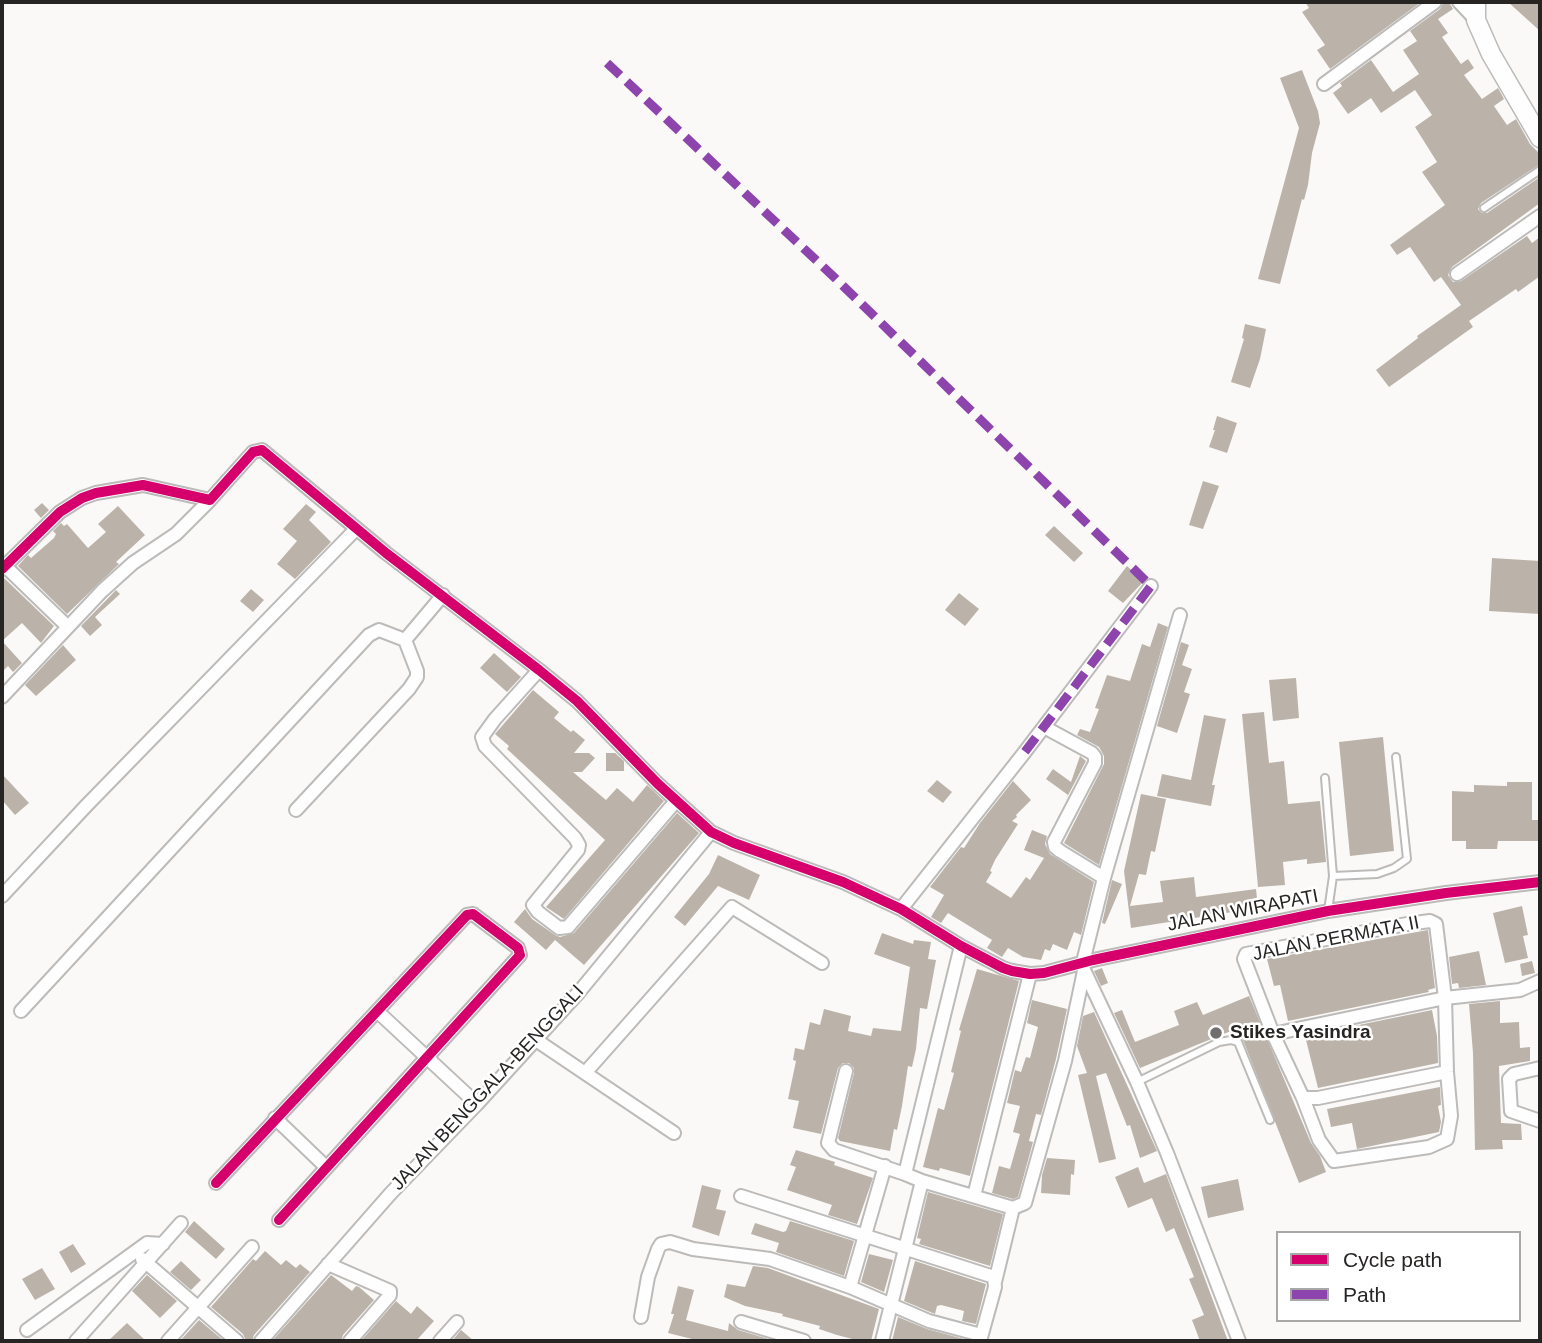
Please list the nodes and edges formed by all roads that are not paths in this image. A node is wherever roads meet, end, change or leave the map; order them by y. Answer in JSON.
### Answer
{"nodes":[{"id":1,"x":1435,"y":2,"type":"edge"},
{"id":2,"x":1459,"y":2,"type":"edge"},
{"id":3,"x":1476,"y":11,"type":"edge"},
{"id":4,"x":1324,"y":84,"type":"dead end"},
{"id":5,"x":1534,"y":119,"type":"edge"},
{"id":6,"x":1540,"y":138,"type":"edge"},
{"id":7,"x":1540,"y":170,"type":"edge"},
{"id":8,"x":1484,"y":208,"type":"dead end"},
{"id":9,"x":1540,"y":216,"type":"edge"},
{"id":10,"x":1457,"y":274,"type":"dead end"},
{"id":11,"x":210,"y":500,"type":"junction"},
{"id":12,"x":356,"y":529,"type":"junction"},
{"id":13,"x":4,"y":568,"type":"edge"},
{"id":14,"x":1150,"y":586,"type":"dead end"},
{"id":15,"x":443,"y":595,"type":"junction"},
{"id":16,"x":1180,"y":615,"type":"dead end"},
{"id":17,"x":67,"y":626,"type":"junction"},
{"id":18,"x":405,"y":640,"type":"junction"},
{"id":19,"x":540,"y":670,"type":"junction"},
{"id":20,"x":2,"y":697,"type":"edge"},
{"id":21,"x":1044,"y":727,"type":"junction"},
{"id":22,"x":1396,"y":757,"type":"dead end"},
{"id":23,"x":1325,"y":778,"type":"dead end"},
{"id":24,"x":676,"y":801,"type":"junction"},
{"id":25,"x":296,"y":810,"type":"dead end"},
{"id":26,"x":711,"y":832,"type":"junction"},
{"id":27,"x":1333,"y":877,"type":"junction"},
{"id":28,"x":1104,"y":878,"type":"junction"},
{"id":29,"x":1540,"y":882,"type":"edge"},
{"id":30,"x":2,"y":897,"type":"edge"},
{"id":31,"x":901,"y":909,"type":"junction"},
{"id":32,"x":1328,"y":911,"type":"junction"},
{"id":33,"x":961,"y":946,"type":"junction"},
{"id":34,"x":822,"y":963,"type":"dead end"},
{"id":35,"x":1083,"y":966,"type":"junction"},
{"id":36,"x":1030,"y":974,"type":"junction"},
{"id":37,"x":1540,"y":981,"type":"edge"},
{"id":38,"x":1444,"y":998,"type":"junction"},
{"id":39,"x":21,"y":1011,"type":"dead end"},
{"id":40,"x":377,"y":1011,"type":"junction"},
{"id":41,"x":1273,"y":1034,"type":"junction"},
{"id":42,"x":536,"y":1040,"type":"junction"},
{"id":43,"x":426,"y":1057,"type":"junction"},
{"id":44,"x":1540,"y":1068,"type":"edge"},
{"id":45,"x":846,"y":1071,"type":"dead end"},
{"id":46,"x":1447,"y":1072,"type":"junction"},
{"id":47,"x":585,"y":1073,"type":"junction"},
{"id":48,"x":1137,"y":1082,"type":"junction"},
{"id":49,"x":1303,"y":1098,"type":"junction"},
{"id":50,"x":477,"y":1104,"type":"junction"},
{"id":51,"x":275,"y":1118,"type":"junction"},
{"id":52,"x":1270,"y":1120,"type":"dead end"},
{"id":53,"x":1540,"y":1121,"type":"edge"},
{"id":54,"x":674,"y":1133,"type":"dead end"},
{"id":55,"x":885,"y":1166,"type":"junction"},
{"id":56,"x":327,"y":1167,"type":"junction"},
{"id":57,"x":905,"y":1174,"type":"junction"},
{"id":58,"x":922,"y":1181,"type":"junction"},
{"id":59,"x":216,"y":1183,"type":"dead end"},
{"id":60,"x":741,"y":1196,"type":"dead end"},
{"id":61,"x":974,"y":1196,"type":"junction"},
{"id":62,"x":1013,"y":1208,"type":"junction"},
{"id":63,"x":279,"y":1220,"type":"dead end"},
{"id":64,"x":181,"y":1223,"type":"dead end"},
{"id":65,"x":865,"y":1236,"type":"junction"},
{"id":66,"x":163,"y":1244,"type":"junction"},
{"id":67,"x":253,"y":1247,"type":"dead end"},
{"id":68,"x":906,"y":1248,"type":"junction"},
{"id":69,"x":134,"y":1252,"type":"junction"},
{"id":70,"x":330,"y":1262,"type":"junction"},
{"id":71,"x":146,"y":1263,"type":"junction"},
{"id":72,"x":995,"y":1282,"type":"junction"},
{"id":73,"x":850,"y":1287,"type":"junction"},
{"id":74,"x":893,"y":1304,"type":"junction"},
{"id":75,"x":198,"y":1308,"type":"junction"},
{"id":76,"x":641,"y":1317,"type":"dead end"},
{"id":77,"x":457,"y":1322,"type":"dead end"},
{"id":78,"x":741,"y":1322,"type":"dead end"},
{"id":79,"x":27,"y":1331,"type":"dead end"},
{"id":80,"x":981,"y":1338,"type":"edge"},
{"id":81,"x":76,"y":1341,"type":"edge"},
{"id":82,"x":168,"y":1341,"type":"edge"},
{"id":83,"x":237,"y":1341,"type":"edge"},
{"id":84,"x":261,"y":1341,"type":"edge"},
{"id":85,"x":350,"y":1341,"type":"edge"},
{"id":86,"x":440,"y":1341,"type":"edge"},
{"id":87,"x":804,"y":1341,"type":"edge"},
{"id":88,"x":882,"y":1341,"type":"edge"},
{"id":89,"x":1239,"y":1341,"type":"edge"}],
"edges":[{"from":1,"to":4,"type":"street"},
{"from":2,"to":3,"type":"street"},
{"from":3,"to":5,"type":"main road"},
{"from":5,"to":6,"type":"main road"},
{"from":7,"to":8,"type":"lane"},
{"from":9,"to":10,"type":"street"},
{"from":11,"to":12,"type":"street","name":"JALAN WIRAPATI"},
{"from":11,"to":13,"type":"street"},
{"from":11,"to":17,"type":"street"},
{"from":12,"to":15,"type":"street","name":"JALAN WIRAPATI"},
{"from":12,"to":30,"type":"street"},
{"from":13,"to":17,"type":"street"},
{"from":14,"to":21,"type":"street"},
{"from":15,"to":18,"type":"street"},
{"from":15,"to":19,"type":"street","name":"JALAN WIRAPATI"},
{"from":16,"to":28,"type":"street"},
{"from":17,"to":20,"type":"street"},
{"from":18,"to":25,"type":"street"},
{"from":18,"to":39,"type":"street"},
{"from":19,"to":24,"type":"street","name":"JALAN WIRAPATI"},
{"from":19,"to":24,"type":"street"},
{"from":21,"to":28,"type":"street"},
{"from":21,"to":31,"type":"street"},
{"from":22,"to":27,"type":"lane"},
{"from":23,"to":27,"type":"lane"},
{"from":24,"to":26,"type":"street","name":"JALAN WIRAPATI"},
{"from":26,"to":31,"type":"street","name":"JALAN WIRAPATI"},
{"from":26,"to":42,"type":"street","name":"JALAN BENGGALA-BENGGALI"},
{"from":27,"to":32,"type":"lane"},
{"from":28,"to":35,"type":"street"},
{"from":29,"to":32,"type":"street","name":"JALAN WIRAPATI"},
{"from":31,"to":33,"type":"street","name":"JALAN WIRAPATI"},
{"from":32,"to":35,"type":"street","name":"JALAN WIRAPATI"},
{"from":33,"to":36,"type":"street","name":"JALAN WIRAPATI"},
{"from":33,"to":57,"type":"street"},
{"from":34,"to":47,"type":"street"},
{"from":35,"to":36,"type":"street","name":"JALAN WIRAPATI"},
{"from":35,"to":48,"type":"street"},
{"from":35,"to":62,"type":"street"},
{"from":36,"to":61,"type":"street"},
{"from":37,"to":38,"type":"street"},
{"from":38,"to":41,"type":"street"},
{"from":38,"to":41,"type":"street","name":"JALAN PERMATA II"},
{"from":38,"to":46,"type":"street"},
{"from":40,"to":43,"type":"street"},
{"from":40,"to":43,"type":"street"},
{"from":40,"to":51,"type":"street"},
{"from":41,"to":49,"type":"street"},
{"from":42,"to":47,"type":"street"},
{"from":42,"to":50,"type":"street","name":"JALAN BENGGALA-BENGGALI"},
{"from":43,"to":50,"type":"street"},
{"from":43,"to":56,"type":"street"},
{"from":44,"to":53,"type":"street"},
{"from":45,"to":55,"type":"street"},
{"from":46,"to":49,"type":"street"},
{"from":46,"to":49,"type":"street"},
{"from":47,"to":54,"type":"street"},
{"from":48,"to":52,"type":"lane"},
{"from":48,"to":89,"type":"street"},
{"from":50,"to":70,"type":"street","name":"JALAN BENGGALA-BENGGALI"},
{"from":51,"to":56,"type":"street"},
{"from":51,"to":59,"type":"street"},
{"from":55,"to":57,"type":"street"},
{"from":55,"to":65,"type":"street"},
{"from":56,"to":63,"type":"street"},
{"from":57,"to":58,"type":"street"},
{"from":58,"to":61,"type":"street"},
{"from":58,"to":68,"type":"street"},
{"from":60,"to":65,"type":"street"},
{"from":61,"to":62,"type":"street"},
{"from":62,"to":72,"type":"street"},
{"from":64,"to":66,"type":"street"},
{"from":65,"to":68,"type":"street"},
{"from":65,"to":73,"type":"street"},
{"from":66,"to":69,"type":"street"},
{"from":66,"to":71,"type":"street"},
{"from":67,"to":75,"type":"street"},
{"from":68,"to":72,"type":"street"},
{"from":68,"to":74,"type":"street"},
{"from":69,"to":71,"type":"street"},
{"from":69,"to":79,"type":"street"},
{"from":70,"to":84,"type":"street","name":"JALAN BENGGALA-BENGGALI"},
{"from":70,"to":85,"type":"street"},
{"from":71,"to":75,"type":"street"},
{"from":71,"to":81,"type":"street"},
{"from":72,"to":80,"type":"street"},
{"from":73,"to":74,"type":"street"},
{"from":73,"to":76,"type":"street"},
{"from":74,"to":80,"type":"street"},
{"from":74,"to":88,"type":"street"},
{"from":75,"to":82,"type":"street"},
{"from":75,"to":83,"type":"street"},
{"from":77,"to":86,"type":"street"},
{"from":78,"to":87,"type":"street"}]}
